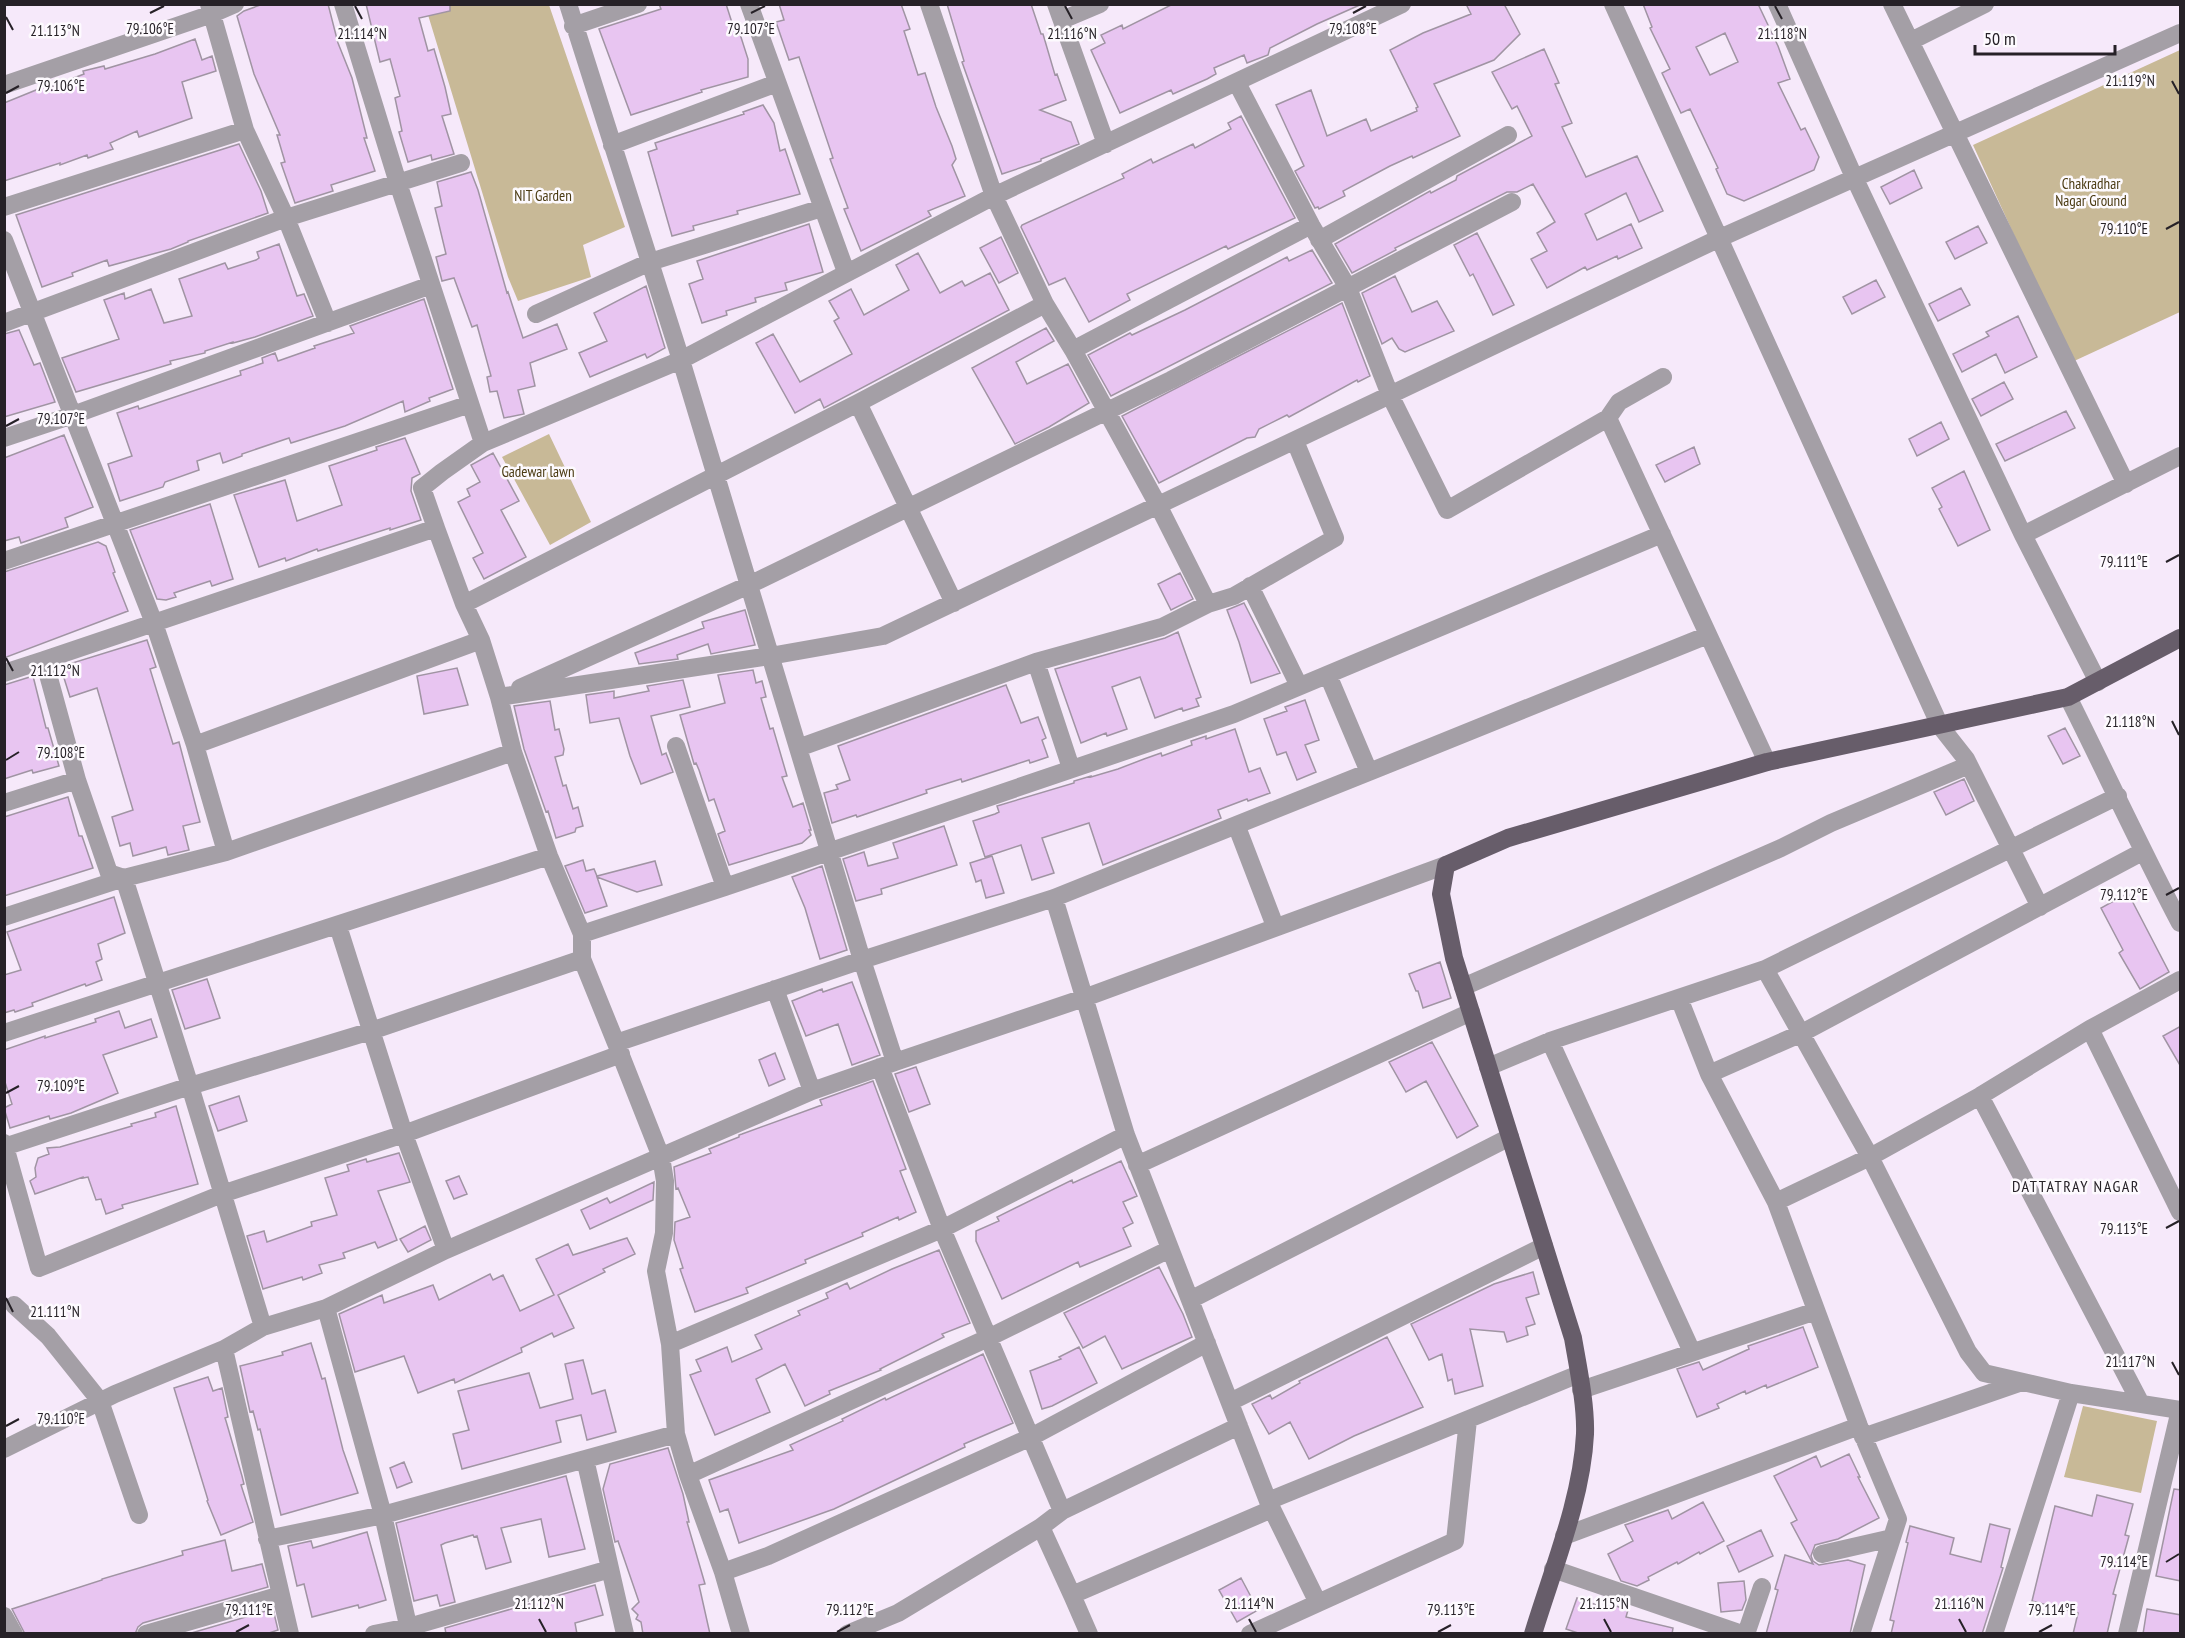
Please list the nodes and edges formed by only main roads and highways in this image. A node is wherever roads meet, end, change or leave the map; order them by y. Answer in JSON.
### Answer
{"nodes":[{"id":1,"x":2181,"y":638,"type":"edge"},
{"id":2,"x":1533,"y":1634,"type":"edge"}],
"edges":[{"from":1,"to":2,"type":"main road"}]}
